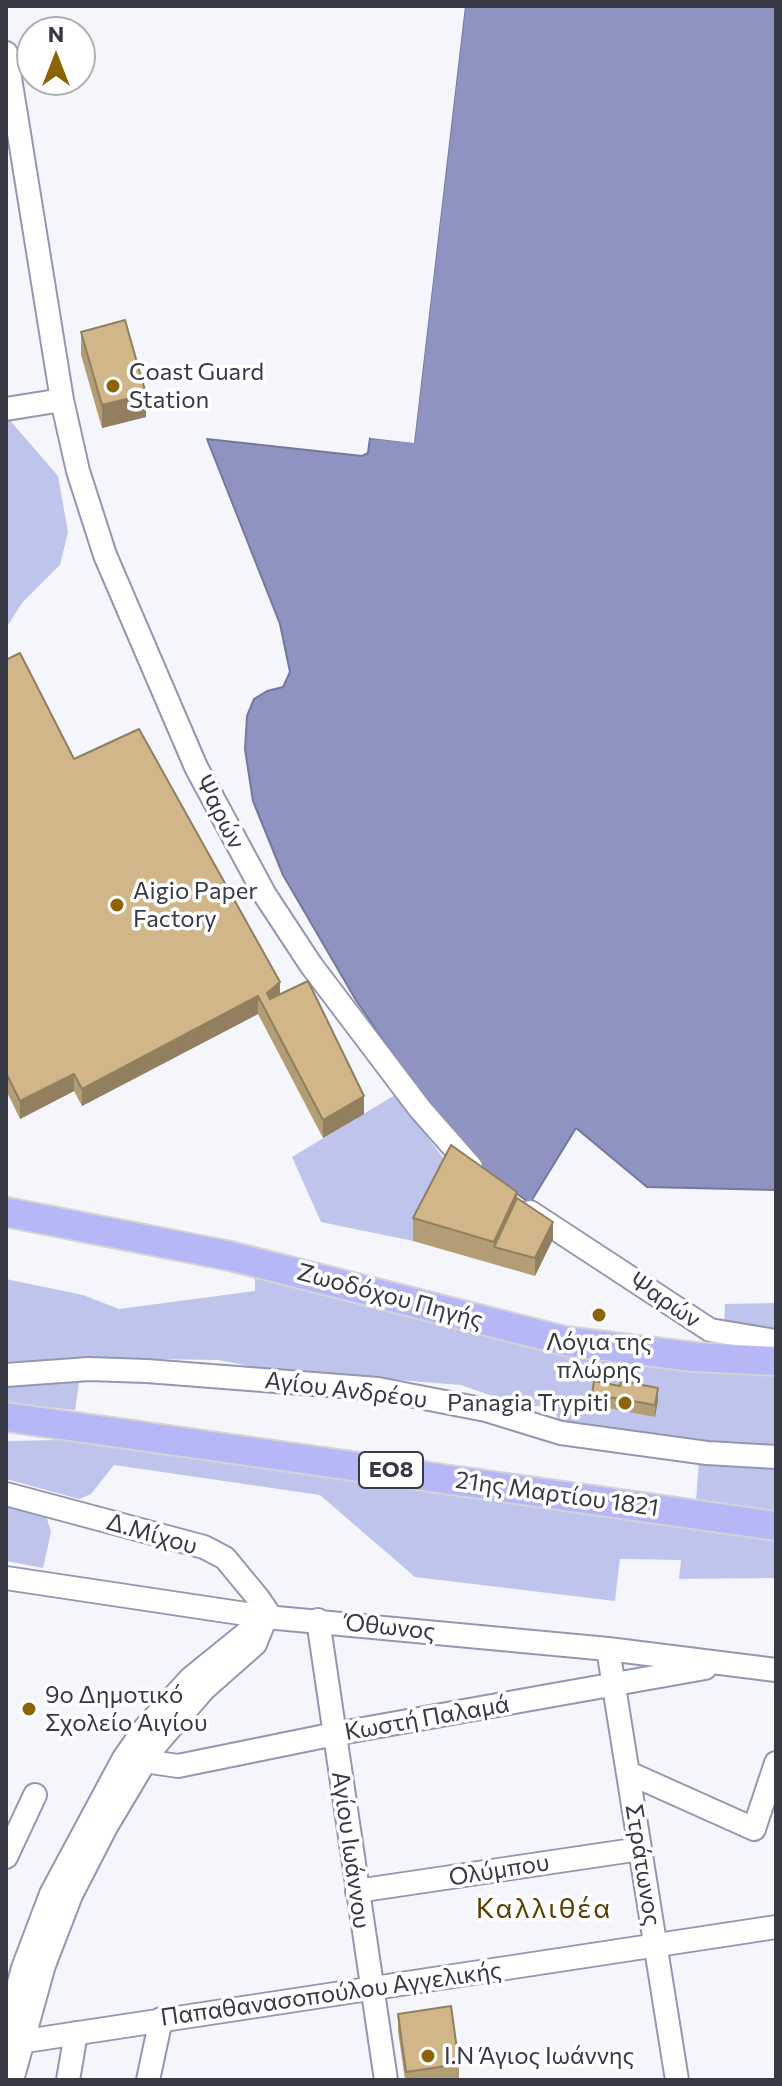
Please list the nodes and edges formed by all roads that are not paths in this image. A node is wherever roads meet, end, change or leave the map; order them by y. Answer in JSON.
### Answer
{"nodes":[{"id":1,"x":6,"y":53,"type":"edge"},
{"id":2,"x":62,"y":400,"type":"junction"},
{"id":3,"x":6,"y":409,"type":"edge"},
{"id":4,"x":485,"y":1181,"type":"edge"},
{"id":5,"x":506,"y":1197,"type":"edge"},
{"id":6,"x":6,"y":1212,"type":"edge"},
{"id":7,"x":776,"y":1341,"type":"edge"},
{"id":8,"x":776,"y":1361,"type":"edge"},
{"id":9,"x":6,"y":1375,"type":"edge"},
{"id":10,"x":6,"y":1417,"type":"edge"},
{"id":11,"x":776,"y":1457,"type":"edge"},
{"id":12,"x":6,"y":1494,"type":"edge"},
{"id":13,"x":776,"y":1526,"type":"edge"},
{"id":14,"x":6,"y":1578,"type":"edge"},
{"id":15,"x":266,"y":1617,"type":"junction"},
{"id":16,"x":318,"y":1620,"type":"junction"},
{"id":17,"x":608,"y":1649,"type":"junction"},
{"id":18,"x":730,"y":1664,"type":"junction"},
{"id":19,"x":776,"y":1670,"type":"edge"},
{"id":20,"x":614,"y":1685,"type":"junction"},
{"id":21,"x":335,"y":1734,"type":"junction"},
{"id":22,"x":134,"y":1760,"type":"junction"},
{"id":23,"x":776,"y":1763,"type":"edge"},
{"id":24,"x":629,"y":1773,"type":"junction"},
{"id":25,"x":35,"y":1795,"type":"dead end"},
{"id":26,"x":640,"y":1849,"type":"junction"},
{"id":27,"x":6,"y":1857,"type":"edge"},
{"id":28,"x":357,"y":1891,"type":"junction"},
{"id":29,"x":776,"y":1927,"type":"edge"},
{"id":30,"x":655,"y":1945,"type":"junction"},
{"id":31,"x":15,"y":1966,"type":"edge"},
{"id":32,"x":371,"y":1989,"type":"junction"},
{"id":33,"x":161,"y":2019,"type":"junction"},
{"id":34,"x":76,"y":2033,"type":"junction"},
{"id":35,"x":11,"y":2039,"type":"edge"},
{"id":36,"x":12,"y":2080,"type":"edge"},
{"id":37,"x":68,"y":2080,"type":"edge"},
{"id":38,"x":148,"y":2080,"type":"edge"},
{"id":39,"x":386,"y":2080,"type":"edge"},
{"id":40,"x":677,"y":2080,"type":"edge"}],
"edges":[{"from":1,"to":2,"type":"street","name":"Ψαρών"},
{"from":2,"to":3,"type":"street"},
{"from":2,"to":4,"type":"street","name":"Ψαρών"},
{"from":5,"to":7,"type":"street","name":"Ψαρών"},
{"from":6,"to":8,"type":"main road","name":"Ζωοδόχου Πηγής"},
{"from":9,"to":11,"type":"street","name":"Αγίου Ανδρέου"},
{"from":10,"to":13,"type":"main road","name":"21ης Μαρτίου 1821","number":"ΕΟ8"},
{"from":12,"to":15,"type":"street","name":"Δ.Μίχου"},
{"from":14,"to":15,"type":"street","name":"Όθωνος"},
{"from":15,"to":16,"type":"street","name":"Όθωνος"},
{"from":15,"to":22,"type":"street"},
{"from":16,"to":17,"type":"street","name":"Όθωνος"},
{"from":16,"to":21,"type":"street","name":"Αγίου Ιωάννου"},
{"from":17,"to":18,"type":"street","name":"Όθωνος"},
{"from":17,"to":20,"type":"street","name":"Στράτωνος"},
{"from":18,"to":19,"type":"street","name":"Όθωνος"},
{"from":18,"to":20,"type":"street","name":"Κωστή Παλαμά"},
{"from":20,"to":21,"type":"street","name":"Κωστή Παλαμά"},
{"from":20,"to":24,"type":"street","name":"Στράτωνος"},
{"from":21,"to":22,"type":"street","name":"Κωστή Παλαμά"},
{"from":21,"to":28,"type":"street","name":"Αγίου Ιωάννου"},
{"from":22,"to":31,"type":"street"},
{"from":22,"to":35,"type":"street"},
{"from":23,"to":24,"type":"street"},
{"from":24,"to":26,"type":"street","name":"Στράτωνος"},
{"from":25,"to":27,"type":"street"},
{"from":26,"to":28,"type":"street","name":"Ολύμπου"},
{"from":26,"to":30,"type":"street","name":"Στράτωνος"},
{"from":28,"to":32,"type":"street","name":"Αγίου Ιωάννου"},
{"from":29,"to":30,"type":"street","name":"Παπαθανασοπούλου Αγγελικής"},
{"from":30,"to":32,"type":"street","name":"Παπαθανασοπούλου Αγγελικής"},
{"from":30,"to":40,"type":"street","name":"Στράτωνος"},
{"from":31,"to":35,"type":"street"},
{"from":32,"to":33,"type":"street","name":"Παπαθανασοπούλου Αγγελικής"},
{"from":32,"to":39,"type":"street","name":"Αγίου Ιωάννου"},
{"from":33,"to":34,"type":"street","name":"Παπαθανασοπούλου Αγγελικής"},
{"from":33,"to":38,"type":"street"},
{"from":34,"to":35,"type":"street","name":"Παπαθανασοπούλου Αγγελικής"},
{"from":34,"to":37,"type":"street"},
{"from":35,"to":36,"type":"street"}]}
